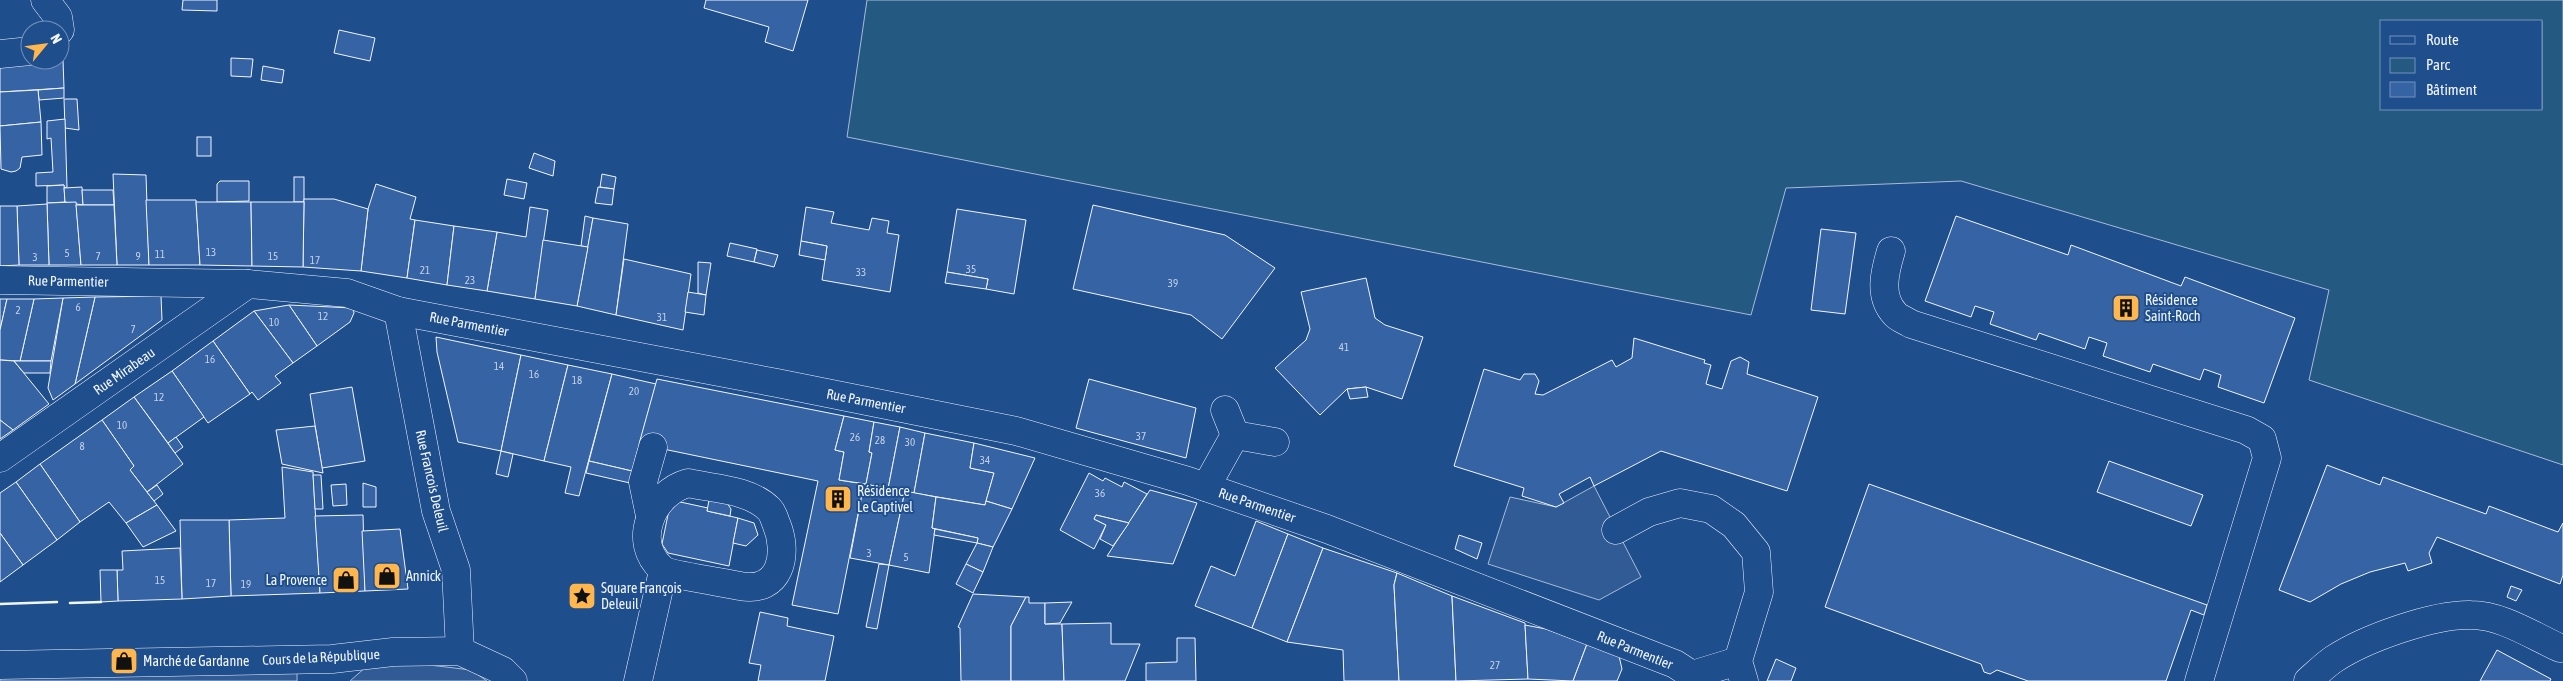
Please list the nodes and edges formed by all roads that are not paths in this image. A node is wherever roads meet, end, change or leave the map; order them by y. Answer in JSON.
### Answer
{"nodes":[{"id":1,"x":44,"y":0,"type":"edge"},
{"id":2,"x":58,"y":20,"type":"edge"},
{"id":3,"x":20,"y":52,"type":"edge"},
{"id":4,"x":0,"y":54,"type":"edge"},
{"id":5,"x":1891,"y":251,"type":"dead end"},
{"id":6,"x":0,"y":280,"type":"edge"},
{"id":7,"x":248,"y":284,"type":"junction"},
{"id":8,"x":398,"y":311,"type":"junction"},
{"id":9,"x":1225,"y":410,"type":"dead end"},
{"id":10,"x":1236,"y":435,"type":"junction"},
{"id":11,"x":1275,"y":442,"type":"dead end"},
{"id":12,"x":653,"y":447,"type":"dead end"},
{"id":13,"x":0,"y":458,"type":"edge"},
{"id":14,"x":1206,"y":487,"type":"junction"},
{"id":15,"x":650,"y":516,"type":"junction"},
{"id":16,"x":1616,"y":530,"type":"dead end"},
{"id":17,"x":663,"y":571,"type":"junction"},
{"id":18,"x":2560,"y":648,"type":"dead end"},
{"id":19,"x":460,"y":651,"type":"junction"},
{"id":20,"x":0,"y":665,"type":"edge"},
{"id":21,"x":333,"y":670,"type":"edge"},
{"id":22,"x":1741,"y":671,"type":"edge"},
{"id":23,"x":1692,"y":678,"type":"edge"},
{"id":24,"x":513,"y":681,"type":"edge"},
{"id":25,"x":638,"y":681,"type":"edge"},
{"id":26,"x":2199,"y":681,"type":"edge"},
{"id":27,"x":2308,"y":681,"type":"edge"}],
"edges":[{"from":1,"to":2,"type":"street"},
{"from":3,"to":4,"type":"street"},
{"from":5,"to":26,"type":"street"},
{"from":6,"to":7,"type":"street","name":"Rue Parmentier"},
{"from":7,"to":8,"type":"street","name":"Rue Parmentier"},
{"from":7,"to":13,"type":"street","name":"Rue Mirabeau"},
{"from":8,"to":14,"type":"street","name":"Rue Parmentier"},
{"from":8,"to":19,"type":"street","name":"Rue Francois Deleuil"},
{"from":9,"to":10,"type":"street"},
{"from":10,"to":11,"type":"street"},
{"from":10,"to":14,"type":"street"},
{"from":12,"to":15,"type":"street"},
{"from":14,"to":23,"type":"street","name":"Rue Parmentier"},
{"from":15,"to":17,"type":"street"},
{"from":15,"to":17,"type":"street"},
{"from":16,"to":22,"type":"street"},
{"from":17,"to":25,"type":"street"},
{"from":18,"to":27,"type":"street"},
{"from":19,"to":21,"type":"street","name":"Cours de la République"},
{"from":19,"to":24,"type":"street","name":"Cours de la République"},
{"from":20,"to":21,"type":"street","name":"Cours de la République"},
{"from":22,"to":23,"type":"street"}]}
